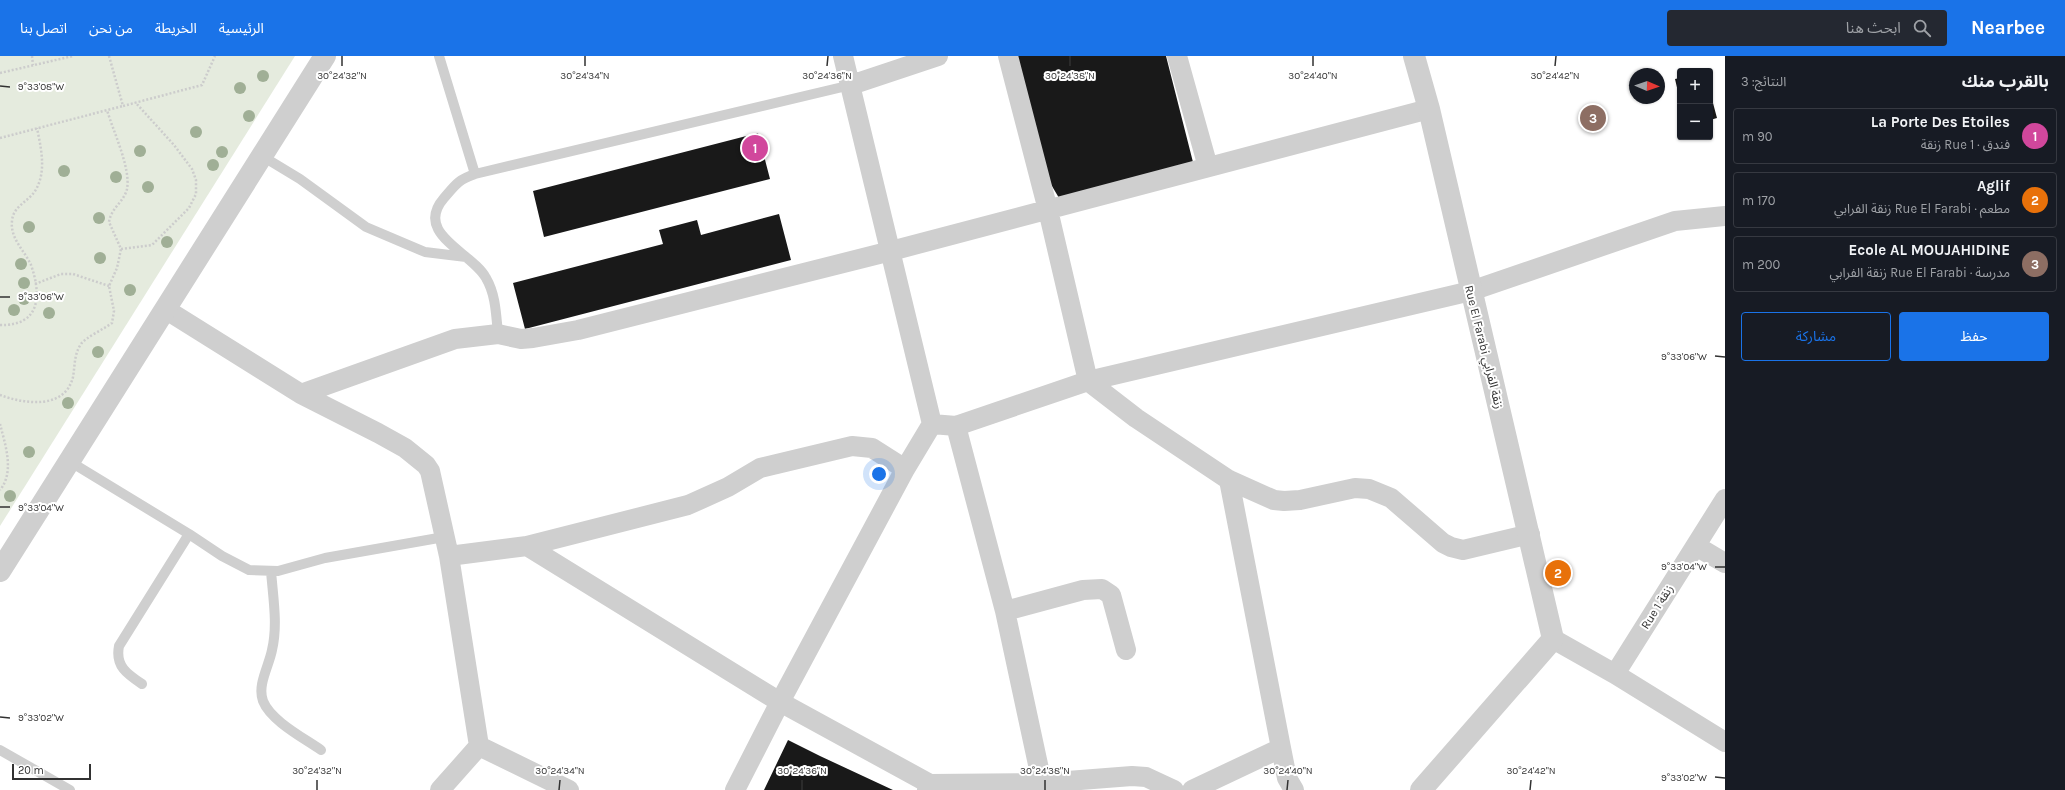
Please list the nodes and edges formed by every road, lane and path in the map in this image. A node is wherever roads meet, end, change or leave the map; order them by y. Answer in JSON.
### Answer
{"nodes":[{"id":1,"x":32,"y":56,"type":"edge"},
{"id":2,"x":73,"y":56,"type":"edge"},
{"id":3,"x":108,"y":56,"type":"edge"},
{"id":4,"x":215,"y":56,"type":"edge"},
{"id":5,"x":325,"y":56,"type":"edge"},
{"id":6,"x":439,"y":56,"type":"edge"},
{"id":7,"x":843,"y":56,"type":"edge"},
{"id":8,"x":938,"y":56,"type":"edge"},
{"id":9,"x":1008,"y":56,"type":"edge"},
{"id":10,"x":1177,"y":56,"type":"edge"},
{"id":11,"x":1414,"y":56,"type":"edge"},
{"id":12,"x":33,"y":65,"type":"junction"},
{"id":13,"x":0,"y":73,"type":"edge"},
{"id":14,"x":851,"y":85,"type":"junction"},
{"id":15,"x":135,"y":102,"type":"junction"},
{"id":16,"x":123,"y":106,"type":"junction"},
{"id":17,"x":1429,"y":109,"type":"junction"},
{"id":18,"x":107,"y":110,"type":"junction"},
{"id":19,"x":37,"y":128,"type":"junction"},
{"id":20,"x":0,"y":138,"type":"edge"},
{"id":21,"x":262,"y":156,"type":"junction"},
{"id":22,"x":1208,"y":167,"type":"junction"},
{"id":23,"x":474,"y":174,"type":"junction"},
{"id":24,"x":1048,"y":210,"type":"junction"},
{"id":25,"x":1725,"y":216,"type":"edge"},
{"id":26,"x":121,"y":249,"type":"junction"},
{"id":27,"x":891,"y":251,"type":"junction"},
{"id":28,"x":466,"y":258,"type":"junction"},
{"id":29,"x":35,"y":284,"type":"junction"},
{"id":30,"x":109,"y":286,"type":"junction"},
{"id":31,"x":1471,"y":291,"type":"junction"},
{"id":32,"x":165,"y":309,"type":"junction"},
{"id":33,"x":0,"y":325,"type":"edge"},
{"id":34,"x":498,"y":334,"type":"junction"},
{"id":35,"x":1088,"y":381,"type":"junction"},
{"id":36,"x":301,"y":394,"type":"junction"},
{"id":37,"x":0,"y":395,"type":"edge"},
{"id":38,"x":0,"y":424,"type":"edge"},
{"id":39,"x":932,"y":424,"type":"junction"},
{"id":40,"x":956,"y":426,"type":"junction"},
{"id":41,"x":69,"y":461,"type":"junction"},
{"id":42,"x":905,"y":468,"type":"junction"},
{"id":43,"x":1229,"y":480,"type":"junction"},
{"id":44,"x":0,"y":490,"type":"edge"},
{"id":45,"x":1725,"y":499,"type":"edge"},
{"id":46,"x":189,"y":534,"type":"junction"},
{"id":47,"x":1530,"y":534,"type":"junction"},
{"id":48,"x":444,"y":537,"type":"junction"},
{"id":49,"x":527,"y":546,"type":"junction"},
{"id":50,"x":1696,"y":546,"type":"junction"},
{"id":51,"x":448,"y":556,"type":"junction"},
{"id":52,"x":1725,"y":563,"type":"edge"},
{"id":53,"x":0,"y":571,"type":"edge"},
{"id":54,"x":271,"y":571,"type":"junction"},
{"id":55,"x":1005,"y":611,"type":"junction"},
{"id":56,"x":1553,"y":639,"type":"junction"},
{"id":57,"x":1126,"y":650,"type":"dead end"},
{"id":58,"x":1615,"y":674,"type":"junction"},
{"id":59,"x":142,"y":684,"type":"dead end"},
{"id":60,"x":780,"y":702,"type":"junction"},
{"id":61,"x":1725,"y":742,"type":"edge"},
{"id":62,"x":480,"y":746,"type":"junction"},
{"id":63,"x":1281,"y":748,"type":"junction"},
{"id":64,"x":0,"y":750,"type":"edge"},
{"id":65,"x":321,"y":750,"type":"dead end"},
{"id":66,"x":1042,"y":783,"type":"junction"},
{"id":67,"x":929,"y":787,"type":"edge"},
{"id":68,"x":70,"y":790,"type":"edge"},
{"id":69,"x":440,"y":790,"type":"edge"},
{"id":70,"x":569,"y":790,"type":"edge"},
{"id":71,"x":735,"y":790,"type":"edge"},
{"id":72,"x":1174,"y":790,"type":"edge"},
{"id":73,"x":1192,"y":790,"type":"edge"},
{"id":74,"x":1294,"y":790,"type":"edge"},
{"id":75,"x":1420,"y":790,"type":"edge"}],
"edges":[{"from":1,"to":12,"type":"path"},
{"from":2,"to":12,"type":"path"},
{"from":3,"to":16,"type":"path"},
{"from":4,"to":15,"type":"path"},
{"from":5,"to":21,"type":"street"},
{"from":6,"to":23,"type":"lane"},
{"from":7,"to":14,"type":"street"},
{"from":8,"to":14,"type":"street"},
{"from":9,"to":24,"type":"street"},
{"from":10,"to":22,"type":"street"},
{"from":11,"to":17,"type":"street","name":"Rue El Farabi زنقة الفرابي"},
{"from":12,"to":13,"type":"path"},
{"from":14,"to":23,"type":"lane"},
{"from":14,"to":27,"type":"street"},
{"from":15,"to":16,"type":"path"},
{"from":15,"to":26,"type":"path"},
{"from":16,"to":18,"type":"path"},
{"from":17,"to":22,"type":"street"},
{"from":17,"to":31,"type":"street","name":"Rue El Farabi زنقة الفرابي"},
{"from":18,"to":19,"type":"path"},
{"from":18,"to":26,"type":"path"},
{"from":19,"to":20,"type":"path"},
{"from":19,"to":29,"type":"path"},
{"from":21,"to":28,"type":"lane"},
{"from":21,"to":32,"type":"street"},
{"from":22,"to":24,"type":"street"},
{"from":23,"to":28,"type":"lane"},
{"from":24,"to":27,"type":"street"},
{"from":24,"to":35,"type":"street"},
{"from":25,"to":31,"type":"street"},
{"from":26,"to":30,"type":"path"},
{"from":27,"to":34,"type":"street"},
{"from":27,"to":39,"type":"street"},
{"from":28,"to":34,"type":"lane"},
{"from":29,"to":30,"type":"path"},
{"from":29,"to":33,"type":"path"},
{"from":30,"to":37,"type":"path"},
{"from":31,"to":35,"type":"street"},
{"from":31,"to":47,"type":"street","name":"Rue El Farabi زنقة الفرابي"},
{"from":32,"to":36,"type":"street"},
{"from":32,"to":41,"type":"street"},
{"from":34,"to":36,"type":"street"},
{"from":35,"to":40,"type":"street"},
{"from":35,"to":43,"type":"street"},
{"from":36,"to":48,"type":"street"},
{"from":38,"to":44,"type":"path"},
{"from":39,"to":40,"type":"street"},
{"from":39,"to":42,"type":"street"},
{"from":40,"to":55,"type":"street"},
{"from":41,"to":46,"type":"lane"},
{"from":41,"to":53,"type":"street"},
{"from":42,"to":49,"type":"street"},
{"from":42,"to":60,"type":"street"},
{"from":43,"to":47,"type":"street"},
{"from":43,"to":63,"type":"street"},
{"from":45,"to":50,"type":"street","name":"Rue 1 زنقة"},
{"from":46,"to":54,"type":"lane"},
{"from":46,"to":59,"type":"lane"},
{"from":47,"to":56,"type":"street","name":"Rue El Farabi زنقة الفرابي"},
{"from":48,"to":51,"type":"street"},
{"from":48,"to":54,"type":"lane"},
{"from":49,"to":51,"type":"street"},
{"from":49,"to":60,"type":"street"},
{"from":50,"to":52,"type":"street"},
{"from":50,"to":58,"type":"street","name":"Rue 1 زنقة"},
{"from":51,"to":62,"type":"street"},
{"from":54,"to":65,"type":"lane"},
{"from":55,"to":57,"type":"street"},
{"from":55,"to":66,"type":"street"},
{"from":56,"to":58,"type":"street"},
{"from":56,"to":75,"type":"street"},
{"from":58,"to":61,"type":"street"},
{"from":60,"to":67,"type":"street"},
{"from":60,"to":71,"type":"street"},
{"from":62,"to":69,"type":"street"},
{"from":62,"to":70,"type":"street"},
{"from":63,"to":73,"type":"street"},
{"from":63,"to":74,"type":"street"},
{"from":64,"to":68,"type":"lane"},
{"from":66,"to":67,"type":"street"},
{"from":66,"to":72,"type":"street"}]}
